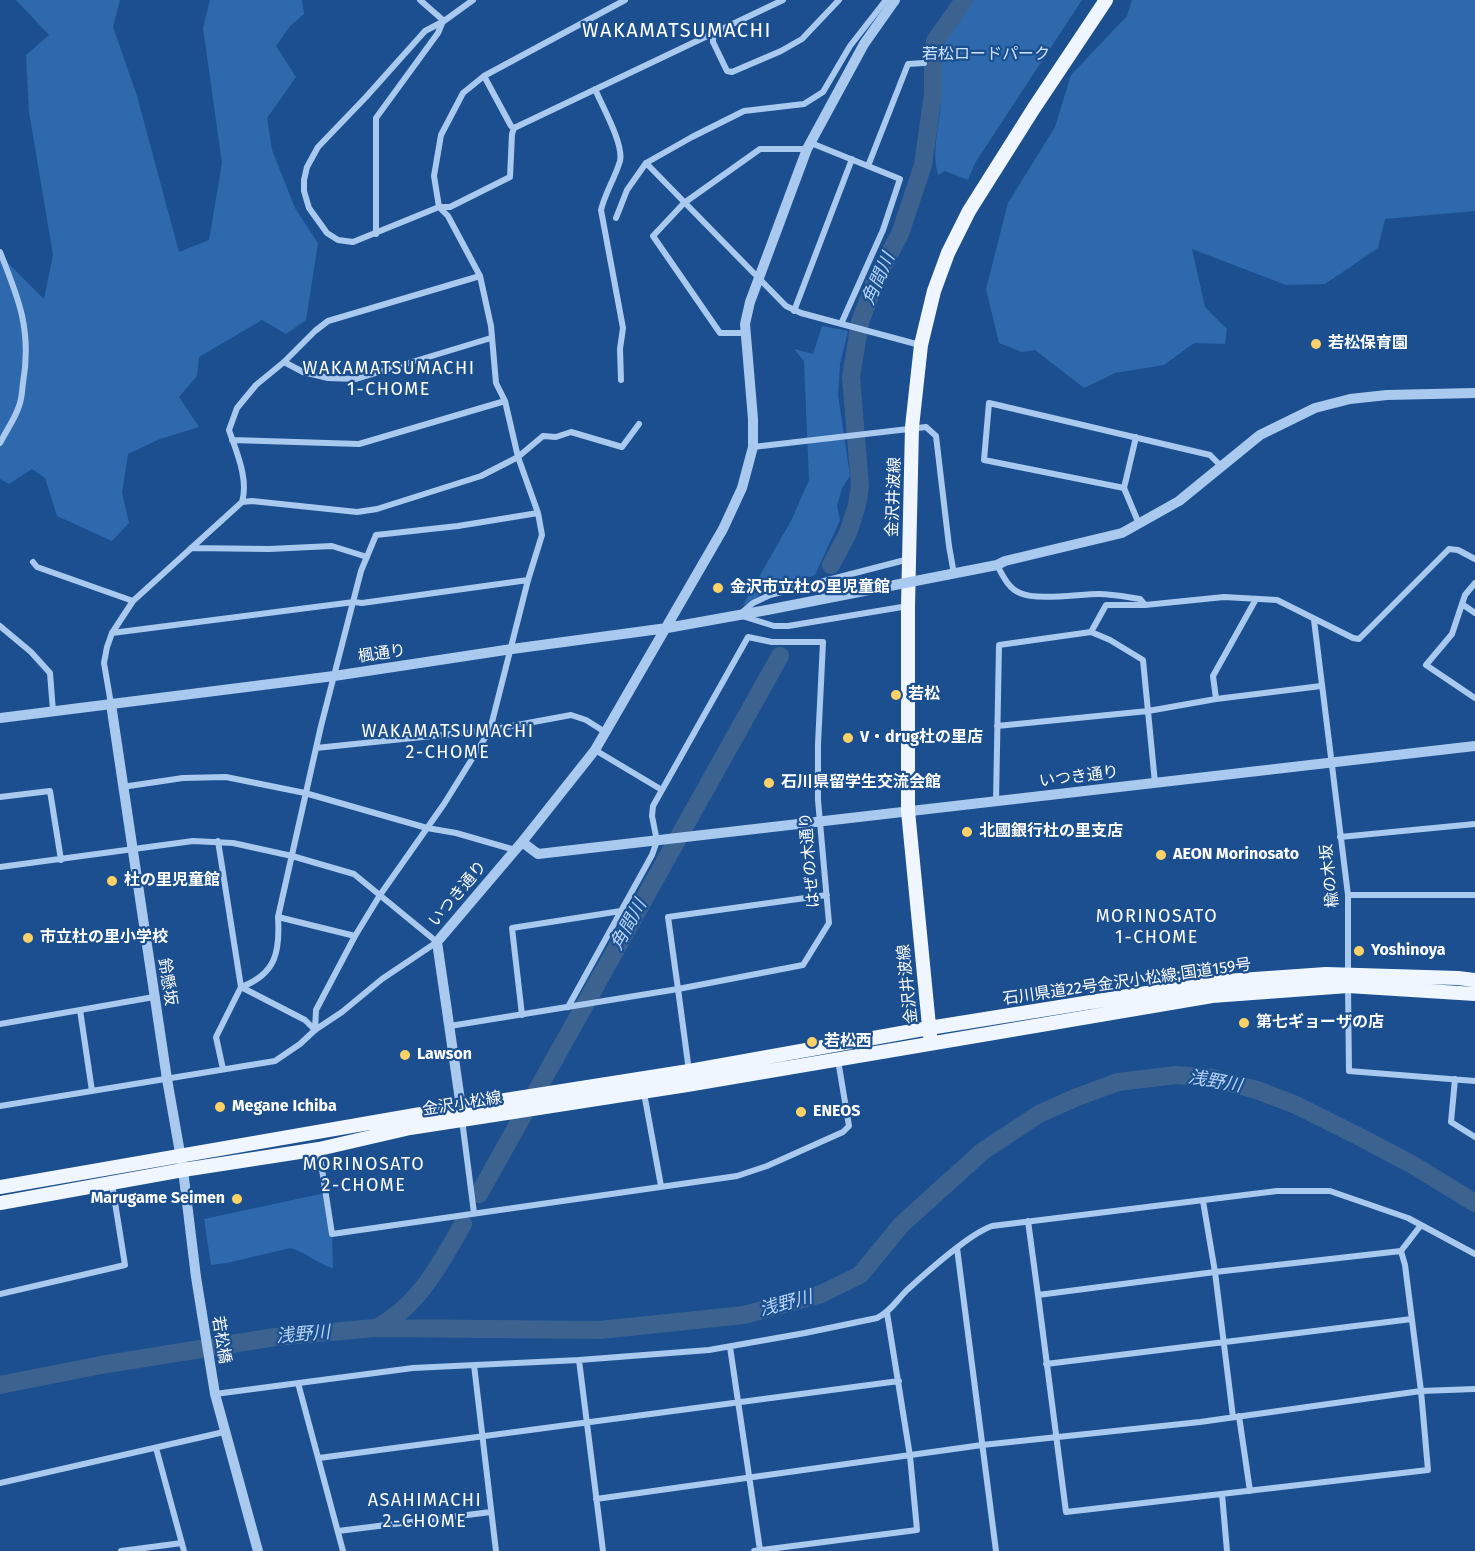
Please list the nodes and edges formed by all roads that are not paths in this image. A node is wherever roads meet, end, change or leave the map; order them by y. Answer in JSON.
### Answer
{"nodes":[{"id":1,"x":420,"y":0,"type":"edge"},
{"id":2,"x":473,"y":0,"type":"edge"},
{"id":3,"x":625,"y":0,"type":"edge"},
{"id":4,"x":783,"y":0,"type":"edge"},
{"id":5,"x":839,"y":0,"type":"edge"},
{"id":6,"x":886,"y":0,"type":"edge"},
{"id":7,"x":895,"y":0,"type":"edge"},
{"id":8,"x":1106,"y":0,"type":"edge"},
{"id":9,"x":613,"y":3,"type":"edge"},
{"id":10,"x":444,"y":21,"type":"junction"},
{"id":11,"x":712,"y":33,"type":"junction"},
{"id":12,"x":924,"y":63,"type":"dead end"},
{"id":13,"x":484,"y":76,"type":"junction"},
{"id":14,"x":595,"y":89,"type":"junction"},
{"id":15,"x":514,"y":128,"type":"junction"},
{"id":16,"x":809,"y":146,"type":"junction"},
{"id":17,"x":852,"y":159,"type":"junction"},
{"id":18,"x":645,"y":164,"type":"junction"},
{"id":19,"x":868,"y":166,"type":"junction"},
{"id":20,"x":684,"y":203,"type":"junction"},
{"id":21,"x":440,"y":207,"type":"junction"},
{"id":22,"x":616,"y":218,"type":"dead end"},
{"id":23,"x":376,"y":234,"type":"junction"},
{"id":24,"x":0,"y":252,"type":"edge"},
{"id":25,"x":480,"y":276,"type":"junction"},
{"id":26,"x":757,"y":278,"type":"junction"},
{"id":27,"x":794,"y":311,"type":"junction"},
{"id":28,"x":841,"y":324,"type":"junction"},
{"id":29,"x":746,"y":333,"type":"junction"},
{"id":30,"x":491,"y":338,"type":"junction"},
{"id":31,"x":921,"y":345,"type":"junction"},
{"id":32,"x":284,"y":363,"type":"junction"},
{"id":33,"x":621,"y":380,"type":"dead end"},
{"id":34,"x":1475,"y":393,"type":"edge"},
{"id":35,"x":505,"y":401,"type":"junction"},
{"id":36,"x":639,"y":424,"type":"dead end"},
{"id":37,"x":912,"y":427,"type":"junction"},
{"id":38,"x":1136,"y":437,"type":"junction"},
{"id":39,"x":232,"y":440,"type":"junction"},
{"id":40,"x":0,"y":443,"type":"edge"},
{"id":41,"x":753,"y":447,"type":"junction"},
{"id":42,"x":518,"y":457,"type":"junction"},
{"id":43,"x":1221,"y":466,"type":"junction"},
{"id":44,"x":1124,"y":488,"type":"junction"},
{"id":45,"x":242,"y":502,"type":"junction"},
{"id":46,"x":538,"y":513,"type":"junction"},
{"id":47,"x":1139,"y":524,"type":"junction"},
{"id":48,"x":191,"y":548,"type":"junction"},
{"id":49,"x":367,"y":557,"type":"junction"},
{"id":50,"x":909,"y":559,"type":"junction"},
{"id":51,"x":1475,"y":559,"type":"edge"},
{"id":52,"x":33,"y":562,"type":"dead end"},
{"id":53,"x":997,"y":565,"type":"junction"},
{"id":54,"x":950,"y":574,"type":"junction"},
{"id":55,"x":528,"y":580,"type":"junction"},
{"id":56,"x":1475,"y":583,"type":"edge"},
{"id":57,"x":1256,"y":599,"type":"junction"},
{"id":58,"x":133,"y":601,"type":"junction"},
{"id":59,"x":354,"y":602,"type":"junction"},
{"id":60,"x":1462,"y":604,"type":"junction"},
{"id":61,"x":1145,"y":605,"type":"junction"},
{"id":62,"x":908,"y":606,"type":"junction"},
{"id":63,"x":1475,"y":613,"type":"edge"},
{"id":64,"x":739,"y":615,"type":"junction"},
{"id":65,"x":1314,"y":620,"type":"junction"},
{"id":66,"x":0,"y":626,"type":"edge"},
{"id":67,"x":667,"y":628,"type":"junction"},
{"id":68,"x":1091,"y":632,"type":"junction"},
{"id":69,"x":112,"y":633,"type":"junction"},
{"id":70,"x":512,"y":649,"type":"junction"},
{"id":71,"x":334,"y":676,"type":"junction"},
{"id":72,"x":1321,"y":686,"type":"junction"},
{"id":73,"x":1475,"y":698,"type":"edge"},
{"id":74,"x":1216,"y":699,"type":"junction"},
{"id":75,"x":111,"y":704,"type":"junction"},
{"id":76,"x":52,"y":711,"type":"junction"},
{"id":77,"x":1148,"y":711,"type":"junction"},
{"id":78,"x":0,"y":718,"type":"edge"},
{"id":79,"x":997,"y":726,"type":"junction"},
{"id":80,"x":490,"y":730,"type":"junction"},
{"id":81,"x":605,"y":732,"type":"junction"},
{"id":82,"x":1475,"y":746,"type":"edge"},
{"id":83,"x":316,"y":748,"type":"junction"},
{"id":84,"x":595,"y":750,"type":"junction"},
{"id":85,"x":1331,"y":763,"type":"junction"},
{"id":86,"x":1155,"y":783,"type":"junction"},
{"id":87,"x":122,"y":787,"type":"junction"},
{"id":88,"x":662,"y":790,"type":"junction"},
{"id":89,"x":305,"y":793,"type":"junction"},
{"id":90,"x":0,"y":797,"type":"edge"},
{"id":91,"x":996,"y":802,"type":"junction"},
{"id":92,"x":908,"y":811,"type":"junction"},
{"id":93,"x":819,"y":821,"type":"junction"},
{"id":94,"x":1475,"y":824,"type":"edge"},
{"id":95,"x":427,"y":828,"type":"junction"},
{"id":96,"x":1340,"y":837,"type":"junction"},
{"id":97,"x":662,"y":840,"type":"junction"},
{"id":98,"x":218,"y":841,"type":"junction"},
{"id":99,"x":518,"y":846,"type":"junction"},
{"id":100,"x":131,"y":848,"type":"junction"},
{"id":101,"x":292,"y":856,"type":"junction"},
{"id":102,"x":61,"y":860,"type":"junction"},
{"id":103,"x":0,"y":867,"type":"edge"},
{"id":104,"x":380,"y":895,"type":"junction"},
{"id":105,"x":827,"y":895,"type":"junction"},
{"id":106,"x":1348,"y":895,"type":"junction"},
{"id":107,"x":1475,"y":895,"type":"edge"},
{"id":108,"x":621,"y":911,"type":"junction"},
{"id":109,"x":278,"y":916,"type":"junction"},
{"id":110,"x":355,"y":936,"type":"junction"},
{"id":111,"x":437,"y":942,"type":"junction"},
{"id":112,"x":1348,"y":980,"type":"junction"},
{"id":113,"x":1475,"y":980,"type":"edge"},
{"id":114,"x":241,"y":987,"type":"junction"},
{"id":115,"x":678,"y":988,"type":"junction"},
{"id":116,"x":1475,"y":994,"type":"edge"},
{"id":117,"x":154,"y":998,"type":"junction"},
{"id":118,"x":568,"y":1007,"type":"junction"},
{"id":119,"x":80,"y":1010,"type":"junction"},
{"id":120,"x":522,"y":1016,"type":"junction"},
{"id":121,"x":0,"y":1024,"type":"edge"},
{"id":122,"x":450,"y":1026,"type":"junction"},
{"id":123,"x":929,"y":1028,"type":"junction"},
{"id":124,"x":315,"y":1030,"type":"junction"},
{"id":125,"x":930,"y":1044,"type":"junction"},
{"id":126,"x":838,"y":1060,"type":"junction"},
{"id":127,"x":223,"y":1069,"type":"junction"},
{"id":128,"x":689,"y":1071,"type":"junction"},
{"id":129,"x":167,"y":1079,"type":"junction"},
{"id":130,"x":1455,"y":1079,"type":"junction"},
{"id":131,"x":1475,"y":1081,"type":"edge"},
{"id":132,"x":92,"y":1091,"type":"junction"},
{"id":133,"x":644,"y":1092,"type":"junction"},
{"id":134,"x":543,"y":1101,"type":"junction"},
{"id":135,"x":0,"y":1106,"type":"edge"},
{"id":136,"x":462,"y":1114,"type":"junction"},
{"id":137,"x":1475,"y":1137,"type":"edge"},
{"id":138,"x":319,"y":1149,"type":"junction"},
{"id":139,"x":182,"y":1163,"type":"junction"},
{"id":140,"x":112,"y":1184,"type":"junction"},
{"id":141,"x":661,"y":1186,"type":"junction"},
{"id":142,"x":0,"y":1187,"type":"edge"},
{"id":143,"x":1203,"y":1201,"type":"junction"},
{"id":144,"x":0,"y":1203,"type":"edge"},
{"id":145,"x":474,"y":1213,"type":"junction"},
{"id":146,"x":1028,"y":1221,"type":"junction"},
{"id":147,"x":1421,"y":1225,"type":"junction"},
{"id":148,"x":957,"y":1248,"type":"junction"},
{"id":149,"x":1401,"y":1251,"type":"junction"},
{"id":150,"x":1475,"y":1254,"type":"edge"},
{"id":151,"x":1215,"y":1272,"type":"junction"},
{"id":152,"x":0,"y":1294,"type":"edge"},
{"id":153,"x":1038,"y":1295,"type":"junction"},
{"id":154,"x":887,"y":1313,"type":"junction"},
{"id":155,"x":1412,"y":1319,"type":"junction"},
{"id":156,"x":1223,"y":1342,"type":"junction"},
{"id":157,"x":730,"y":1347,"type":"junction"},
{"id":158,"x":579,"y":1360,"type":"junction"},
{"id":159,"x":1046,"y":1364,"type":"junction"},
{"id":160,"x":474,"y":1365,"type":"junction"},
{"id":161,"x":898,"y":1381,"type":"junction"},
{"id":162,"x":298,"y":1383,"type":"junction"},
{"id":163,"x":214,"y":1389,"type":"junction"},
{"id":164,"x":1475,"y":1389,"type":"edge"},
{"id":165,"x":1421,"y":1391,"type":"junction"},
{"id":166,"x":739,"y":1403,"type":"junction"},
{"id":167,"x":1236,"y":1416,"type":"junction"},
{"id":168,"x":587,"y":1424,"type":"junction"},
{"id":169,"x":224,"y":1432,"type":"junction"},
{"id":170,"x":482,"y":1437,"type":"junction"},
{"id":171,"x":1057,"y":1438,"type":"junction"},
{"id":172,"x":982,"y":1445,"type":"junction"},
{"id":173,"x":156,"y":1448,"type":"junction"},
{"id":174,"x":910,"y":1456,"type":"junction"},
{"id":175,"x":319,"y":1458,"type":"junction"},
{"id":176,"x":750,"y":1478,"type":"junction"},
{"id":177,"x":0,"y":1483,"type":"edge"},
{"id":178,"x":1250,"y":1491,"type":"junction"},
{"id":179,"x":1222,"y":1494,"type":"junction"},
{"id":180,"x":596,"y":1499,"type":"junction"},
{"id":181,"x":491,"y":1512,"type":"junction"},
{"id":182,"x":338,"y":1531,"type":"junction"},
{"id":183,"x":182,"y":1543,"type":"junction"},
{"id":184,"x":121,"y":1551,"type":"edge"},
{"id":185,"x":184,"y":1551,"type":"edge"},
{"id":186,"x":258,"y":1551,"type":"edge"},
{"id":187,"x":343,"y":1551,"type":"edge"},
{"id":188,"x":496,"y":1551,"type":"edge"},
{"id":189,"x":603,"y":1551,"type":"edge"},
{"id":190,"x":757,"y":1551,"type":"edge"},
{"id":191,"x":996,"y":1551,"type":"edge"},
{"id":192,"x":1227,"y":1551,"type":"edge"}],
"edges":[{"from":1,"to":10,"type":"street"},
{"from":2,"to":10,"type":"street"},
{"from":3,"to":9,"type":"street"},
{"from":4,"to":11,"type":"street"},
{"from":5,"to":11,"type":"street"},
{"from":6,"to":18,"type":"street"},
{"from":7,"to":16,"type":"street","name":"いつき通り"},
{"from":8,"to":31,"type":"main road","name":"金沢井波線"},
{"from":9,"to":13,"type":"street"},
{"from":10,"to":23,"type":"street"},
{"from":10,"to":23,"type":"street"},
{"from":11,"to":14,"type":"street"},
{"from":12,"to":19,"type":"street"},
{"from":13,"to":15,"type":"street"},
{"from":13,"to":21,"type":"street"},
{"from":14,"to":15,"type":"street"},
{"from":14,"to":33,"type":"street"},
{"from":15,"to":21,"type":"street"},
{"from":16,"to":17,"type":"street"},
{"from":16,"to":20,"type":"street"},
{"from":16,"to":26,"type":"street","name":"いつき通り"},
{"from":17,"to":19,"type":"street"},
{"from":17,"to":27,"type":"street"},
{"from":18,"to":20,"type":"street"},
{"from":18,"to":22,"type":"street"},
{"from":19,"to":28,"type":"street"},
{"from":20,"to":26,"type":"street"},
{"from":20,"to":29,"type":"street"},
{"from":21,"to":23,"type":"street"},
{"from":21,"to":25,"type":"street"},
{"from":24,"to":40,"type":"street"},
{"from":25,"to":30,"type":"street"},
{"from":25,"to":32,"type":"street"},
{"from":26,"to":27,"type":"street"},
{"from":26,"to":29,"type":"street","name":"いつき通り"},
{"from":27,"to":28,"type":"street"},
{"from":28,"to":31,"type":"street"},
{"from":29,"to":41,"type":"street","name":"いつき通り"},
{"from":30,"to":32,"type":"street"},
{"from":30,"to":35,"type":"street"},
{"from":31,"to":37,"type":"main road","name":"金沢井波線"},
{"from":32,"to":39,"type":"street"},
{"from":34,"to":43,"type":"street","name":"楓通り"},
{"from":35,"to":39,"type":"street"},
{"from":35,"to":42,"type":"street"},
{"from":36,"to":42,"type":"street"},
{"from":37,"to":41,"type":"street"},
{"from":37,"to":50,"type":"main road","name":"金沢井波線"},
{"from":37,"to":54,"type":"street"},
{"from":38,"to":43,"type":"street"},
{"from":38,"to":44,"type":"street"},
{"from":38,"to":44,"type":"street"},
{"from":39,"to":45,"type":"street"},
{"from":41,"to":67,"type":"street","name":"いつき通り"},
{"from":42,"to":45,"type":"street"},
{"from":42,"to":46,"type":"street"},
{"from":43,"to":47,"type":"street","name":"楓通り"},
{"from":44,"to":47,"type":"street"},
{"from":45,"to":48,"type":"street"},
{"from":46,"to":49,"type":"street"},
{"from":46,"to":55,"type":"street"},
{"from":47,"to":53,"type":"street","name":"楓通り"},
{"from":48,"to":49,"type":"street"},
{"from":48,"to":58,"type":"street"},
{"from":49,"to":59,"type":"street"},
{"from":50,"to":62,"type":"main road","name":"金沢井波線"},
{"from":50,"to":64,"type":"street"},
{"from":51,"to":65,"type":"street"},
{"from":52,"to":58,"type":"street"},
{"from":53,"to":54,"type":"street","name":"楓通り"},
{"from":53,"to":61,"type":"street"},
{"from":54,"to":64,"type":"street","name":"楓通り","bridge":true},
{"from":55,"to":59,"type":"street"},
{"from":55,"to":70,"type":"street"},
{"from":56,"to":60,"type":"street"},
{"from":57,"to":61,"type":"street"},
{"from":57,"to":65,"type":"street"},
{"from":57,"to":74,"type":"street"},
{"from":58,"to":69,"type":"street"},
{"from":59,"to":69,"type":"street"},
{"from":59,"to":71,"type":"street"},
{"from":60,"to":63,"type":"street"},
{"from":60,"to":73,"type":"street"},
{"from":61,"to":68,"type":"street"},
{"from":62,"to":64,"type":"street"},
{"from":62,"to":92,"type":"main road","name":"金沢井波線"},
{"from":64,"to":67,"type":"street","name":"楓通り"},
{"from":65,"to":72,"type":"street","name":"楡の木坂"},
{"from":66,"to":76,"type":"street"},
{"from":67,"to":70,"type":"street","name":"楓通り"},
{"from":67,"to":81,"type":"street","name":"いつき通り"},
{"from":68,"to":77,"type":"street"},
{"from":68,"to":79,"type":"street"},
{"from":69,"to":75,"type":"street"},
{"from":70,"to":71,"type":"street","name":"楓通り"},
{"from":70,"to":80,"type":"street"},
{"from":71,"to":75,"type":"street","name":"楓通り"},
{"from":71,"to":83,"type":"street"},
{"from":72,"to":74,"type":"street"},
{"from":72,"to":85,"type":"street","name":"楡の木坂"},
{"from":74,"to":77,"type":"street"},
{"from":75,"to":76,"type":"street","name":"楓通り"},
{"from":75,"to":87,"type":"street","name":"鈴懸坂"},
{"from":76,"to":78,"type":"street","name":"楓通り"},
{"from":77,"to":79,"type":"street"},
{"from":77,"to":86,"type":"street"},
{"from":79,"to":91,"type":"street"},
{"from":80,"to":81,"type":"street"},
{"from":80,"to":83,"type":"street"},
{"from":80,"to":95,"type":"street"},
{"from":81,"to":84,"type":"street","name":"いつき通り"},
{"from":82,"to":85,"type":"street","name":"いつき通り"},
{"from":83,"to":89,"type":"street"},
{"from":84,"to":88,"type":"street"},
{"from":84,"to":99,"type":"street","name":"いつき通り"},
{"from":85,"to":86,"type":"street","name":"いつき通り"},
{"from":85,"to":96,"type":"street","name":"楡の木坂"},
{"from":86,"to":91,"type":"street","name":"いつき通り"},
{"from":87,"to":89,"type":"street"},
{"from":87,"to":100,"type":"street","name":"鈴懸坂"},
{"from":88,"to":93,"type":"street","name":"はぜの木通り"},
{"from":88,"to":97,"type":"street"},
{"from":89,"to":95,"type":"street"},
{"from":89,"to":101,"type":"street"},
{"from":90,"to":102,"type":"street"},
{"from":91,"to":92,"type":"street","name":"いつき通り"},
{"from":92,"to":93,"type":"street","name":"いつき通り"},
{"from":92,"to":123,"type":"main road","name":"金沢井波線"},
{"from":93,"to":97,"type":"street","name":"いつき通り"},
{"from":93,"to":105,"type":"street","name":"はぜの木通り"},
{"from":94,"to":96,"type":"street"},
{"from":95,"to":99,"type":"street"},
{"from":95,"to":104,"type":"street"},
{"from":96,"to":106,"type":"street","name":"楡の木坂"},
{"from":97,"to":99,"type":"street"},
{"from":97,"to":108,"type":"street"},
{"from":98,"to":100,"type":"street"},
{"from":98,"to":101,"type":"street"},
{"from":98,"to":114,"type":"street"},
{"from":99,"to":111,"type":"street","name":"いつき通り"},
{"from":100,"to":102,"type":"street"},
{"from":100,"to":117,"type":"street","name":"鈴懸坂"},
{"from":101,"to":104,"type":"street"},
{"from":101,"to":109,"type":"street"},
{"from":102,"to":103,"type":"street"},
{"from":104,"to":110,"type":"street"},
{"from":104,"to":111,"type":"street"},
{"from":105,"to":115,"type":"street","name":"はぜの木通り"},
{"from":105,"to":115,"type":"street"},
{"from":106,"to":107,"type":"street"},
{"from":106,"to":112,"type":"street","name":"楡の木坂"},
{"from":108,"to":118,"type":"street"},
{"from":108,"to":120,"type":"street"},
{"from":109,"to":110,"type":"street"},
{"from":109,"to":114,"type":"street"},
{"from":110,"to":124,"type":"street"},
{"from":111,"to":122,"type":"street","name":"いつき通り"},
{"from":111,"to":124,"type":"street"},
{"from":112,"to":113,"type":"main road","name":"石川県道22号金沢小松線;国道159号"},
{"from":112,"to":116,"type":"main road"},
{"from":112,"to":123,"type":"main road","name":"石川県道22号金沢小松線;国道159号"},
{"from":112,"to":125,"type":"main road","name":"金沢小松線"},
{"from":112,"to":130,"type":"street","name":"楡の木坂"},
{"from":114,"to":124,"type":"street"},
{"from":114,"to":127,"type":"street"},
{"from":115,"to":118,"type":"street","name":"はぜの木通り"},
{"from":115,"to":128,"type":"street"},
{"from":117,"to":119,"type":"street"},
{"from":117,"to":129,"type":"street","name":"鈴懸坂"},
{"from":118,"to":120,"type":"street","name":"はぜの木通り"},
{"from":119,"to":121,"type":"street"},
{"from":119,"to":132,"type":"street"},
{"from":120,"to":122,"type":"street","name":"はぜの木通り"},
{"from":122,"to":136,"type":"street","name":"いつき通り"},
{"from":123,"to":125,"type":"main road","name":"金沢井波線"},
{"from":123,"to":128,"type":"main road","name":"金沢小松線"},
{"from":124,"to":127,"type":"street"},
{"from":125,"to":126,"type":"main road","name":"金沢小松線"},
{"from":126,"to":133,"type":"main road","name":"金沢小松線"},
{"from":126,"to":141,"type":"street"},
{"from":127,"to":129,"type":"street"},
{"from":128,"to":134,"type":"main road","name":"金沢小松線"},
{"from":129,"to":132,"type":"street"},
{"from":129,"to":139,"type":"street","name":"鈴懸坂"},
{"from":130,"to":131,"type":"street"},
{"from":130,"to":137,"type":"street"},
{"from":132,"to":135,"type":"street"},
{"from":133,"to":134,"type":"main road","name":"金沢小松線"},
{"from":133,"to":141,"type":"street"},
{"from":134,"to":136,"type":"main road","name":"金沢小松線"},
{"from":136,"to":138,"type":"main road","name":"金沢小松線"},
{"from":136,"to":139,"type":"main road","name":"金沢小松線"},
{"from":136,"to":145,"type":"street"},
{"from":138,"to":139,"type":"main road","name":"金沢小松線"},
{"from":138,"to":145,"type":"street"},
{"from":139,"to":140,"type":"main road","name":"金沢小松線"},
{"from":139,"to":142,"type":"main road","name":"金沢小松線"},
{"from":139,"to":163,"type":"street","name":"若松橋"},
{"from":140,"to":144,"type":"main road","name":"金沢小松線"},
{"from":140,"to":152,"type":"street"},
{"from":141,"to":145,"type":"street"},
{"from":143,"to":146,"type":"street"},
{"from":143,"to":147,"type":"street"},
{"from":143,"to":151,"type":"street"},
{"from":146,"to":148,"type":"street"},
{"from":146,"to":153,"type":"street"},
{"from":147,"to":149,"type":"street"},
{"from":147,"to":150,"type":"street"},
{"from":148,"to":154,"type":"street"},
{"from":148,"to":172,"type":"street"},
{"from":149,"to":151,"type":"street"},
{"from":149,"to":155,"type":"street"},
{"from":151,"to":153,"type":"street"},
{"from":151,"to":156,"type":"street"},
{"from":153,"to":159,"type":"street"},
{"from":154,"to":157,"type":"street"},
{"from":154,"to":161,"type":"street"},
{"from":155,"to":156,"type":"street"},
{"from":155,"to":165,"type":"street"},
{"from":156,"to":159,"type":"street"},
{"from":156,"to":167,"type":"street"},
{"from":157,"to":158,"type":"street"},
{"from":157,"to":166,"type":"street"},
{"from":158,"to":160,"type":"street"},
{"from":158,"to":168,"type":"street"},
{"from":159,"to":171,"type":"street"},
{"from":160,"to":162,"type":"street"},
{"from":160,"to":170,"type":"street"},
{"from":161,"to":166,"type":"street"},
{"from":161,"to":174,"type":"street"},
{"from":162,"to":163,"type":"street"},
{"from":162,"to":175,"type":"street"},
{"from":163,"to":169,"type":"street","name":"若松橋"},
{"from":164,"to":165,"type":"street"},
{"from":165,"to":167,"type":"street"},
{"from":165,"to":178,"type":"street"},
{"from":166,"to":168,"type":"street"},
{"from":166,"to":176,"type":"street"},
{"from":167,"to":171,"type":"street"},
{"from":167,"to":178,"type":"street"},
{"from":168,"to":170,"type":"street"},
{"from":168,"to":180,"type":"street"},
{"from":169,"to":173,"type":"street"},
{"from":169,"to":186,"type":"street","name":"若松橋"},
{"from":170,"to":175,"type":"street"},
{"from":170,"to":181,"type":"street"},
{"from":171,"to":172,"type":"street"},
{"from":171,"to":179,"type":"street"},
{"from":172,"to":174,"type":"street"},
{"from":172,"to":191,"type":"street"},
{"from":173,"to":177,"type":"street"},
{"from":173,"to":183,"type":"street"},
{"from":174,"to":176,"type":"street"},
{"from":174,"to":190,"type":"street"},
{"from":175,"to":182,"type":"street"},
{"from":176,"to":180,"type":"street"},
{"from":176,"to":190,"type":"street"},
{"from":178,"to":179,"type":"street"},
{"from":179,"to":192,"type":"street"},
{"from":180,"to":189,"type":"street"},
{"from":181,"to":182,"type":"street"},
{"from":181,"to":188,"type":"street"},
{"from":182,"to":187,"type":"street"},
{"from":183,"to":184,"type":"street"},
{"from":183,"to":185,"type":"street"}]}
